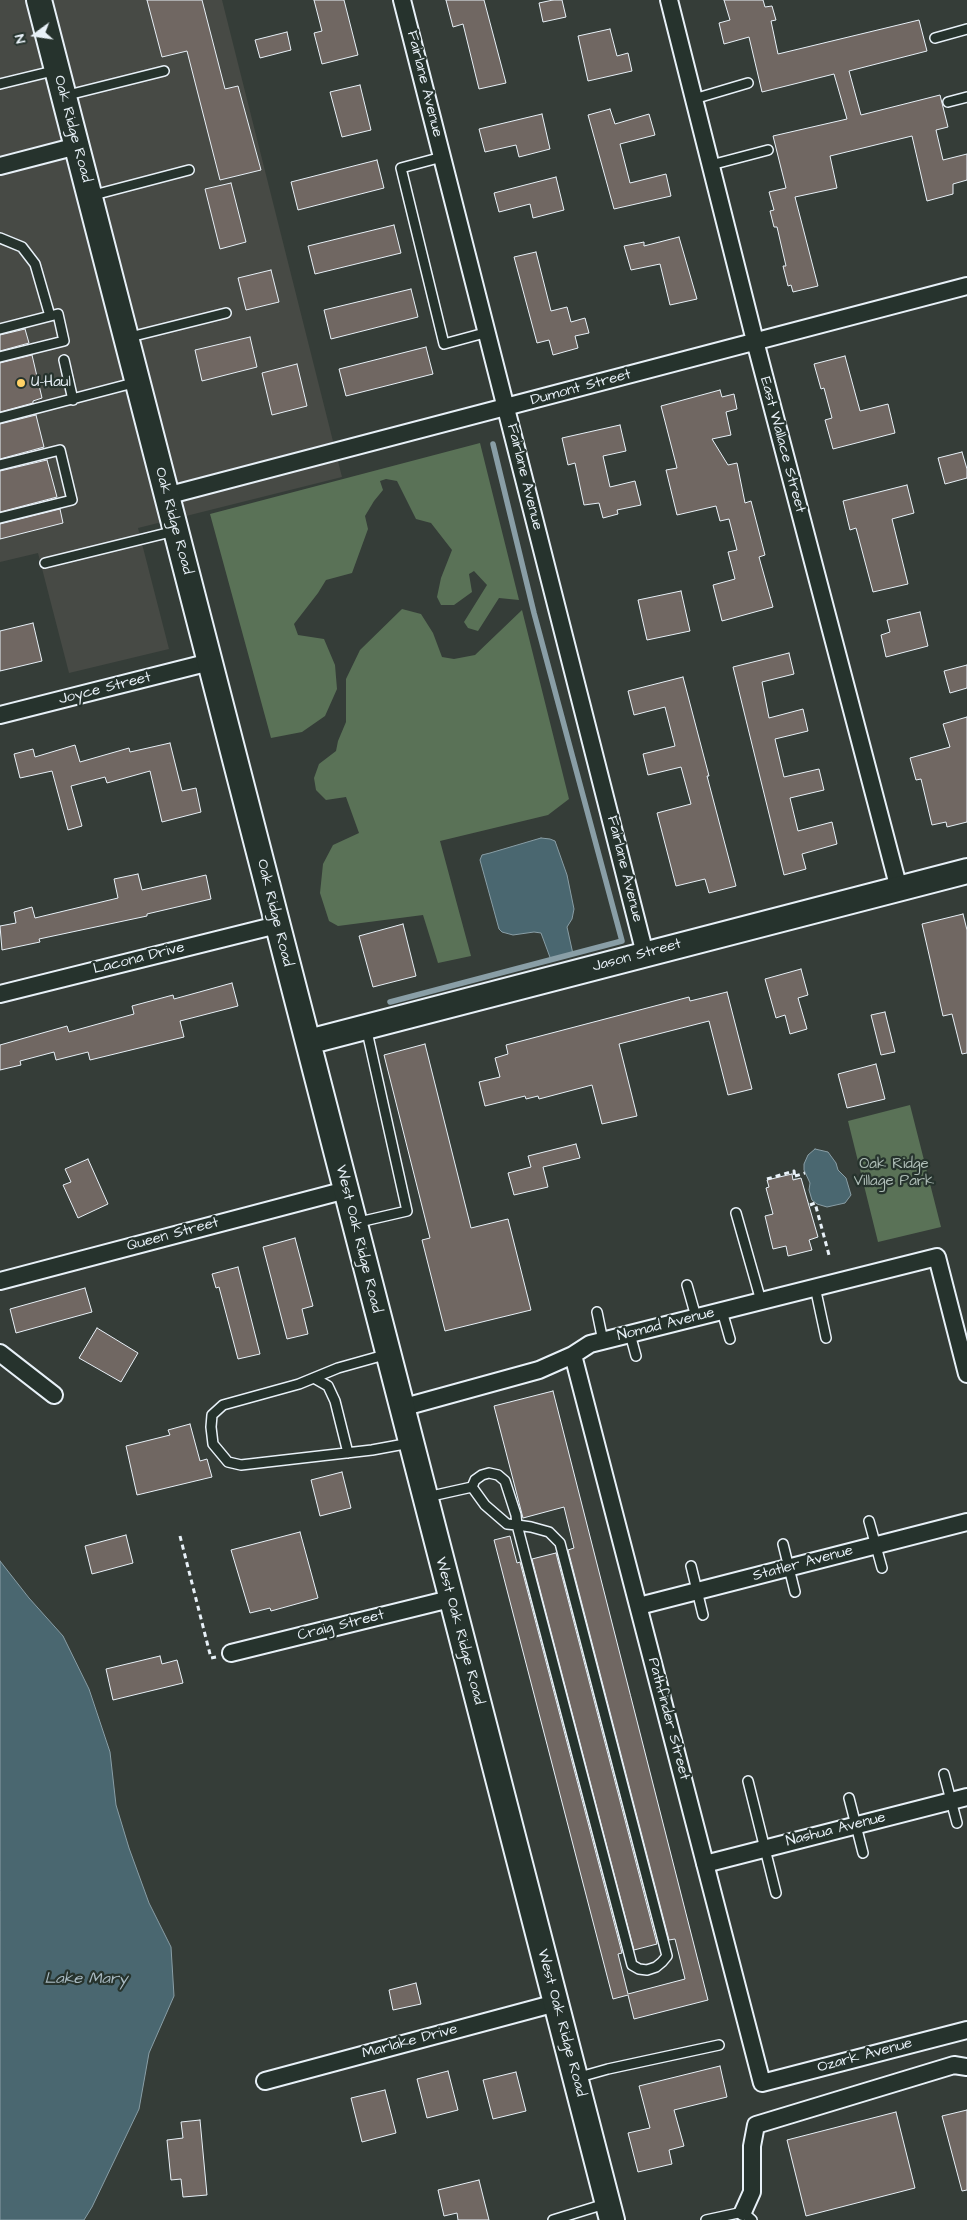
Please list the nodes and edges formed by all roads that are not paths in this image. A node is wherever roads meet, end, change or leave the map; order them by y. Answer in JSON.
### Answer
{"nodes":[{"id":1,"x":39,"y":0,"type":"edge"},
{"id":2,"x":402,"y":0,"type":"edge"},
{"id":3,"x":669,"y":0,"type":"edge"},
{"id":4,"x":967,"y":29,"type":"edge"},
{"id":5,"x":935,"y":38,"type":"dead end"},
{"id":6,"x":57,"y":70,"type":"junction"},
{"id":7,"x":164,"y":71,"type":"dead end"},
{"id":8,"x":748,"y":83,"type":"dead end"},
{"id":9,"x":0,"y":84,"type":"edge"},
{"id":10,"x":64,"y":96,"type":"junction"},
{"id":11,"x":967,"y":97,"type":"edge"},
{"id":12,"x":694,"y":99,"type":"junction"},
{"id":13,"x":948,"y":102,"type":"dead end"},
{"id":14,"x":77,"y":146,"type":"junction"},
{"id":15,"x":768,"y":150,"type":"dead end"},
{"id":16,"x":442,"y":156,"type":"junction"},
{"id":17,"x":711,"y":165,"type":"junction"},
{"id":18,"x":0,"y":166,"type":"edge"},
{"id":19,"x":189,"y":170,"type":"dead end"},
{"id":20,"x":90,"y":196,"type":"junction"},
{"id":21,"x":0,"y":238,"type":"edge"},
{"id":22,"x":967,"y":286,"type":"edge"},
{"id":23,"x":226,"y":313,"type":"dead end"},
{"id":24,"x":50,"y":316,"type":"junction"},
{"id":25,"x":0,"y":329,"type":"edge"},
{"id":26,"x":488,"y":332,"type":"junction"},
{"id":27,"x":126,"y":338,"type":"junction"},
{"id":28,"x":755,"y":341,"type":"junction"},
{"id":29,"x":0,"y":357,"type":"edge"},
{"id":30,"x":64,"y":360,"type":"dead end"},
{"id":31,"x":137,"y":382,"type":"junction"},
{"id":32,"x":74,"y":400,"type":"junction"},
{"id":33,"x":507,"y":408,"type":"junction"},
{"id":34,"x":0,"y":418,"type":"edge"},
{"id":35,"x":0,"y":465,"type":"edge"},
{"id":36,"x":166,"y":496,"type":"junction"},
{"id":37,"x":0,"y":518,"type":"edge"},
{"id":38,"x":175,"y":530,"type":"junction"},
{"id":39,"x":45,"y":563,"type":"dead end"},
{"id":40,"x":210,"y":662,"type":"junction"},
{"id":41,"x":0,"y":715,"type":"edge"},
{"id":42,"x":967,"y":871,"type":"edge"},
{"id":43,"x":899,"y":889,"type":"junction"},
{"id":44,"x":277,"y":925,"type":"junction"},
{"id":45,"x":645,"y":954,"type":"junction"},
{"id":46,"x":0,"y":994,"type":"edge"},
{"id":47,"x":366,"y":1027,"type":"junction"},
{"id":48,"x":308,"y":1042,"type":"junction"},
{"id":49,"x":346,"y":1190,"type":"junction"},
{"id":50,"x":736,"y":1213,"type":"dead end"},
{"id":51,"x":354,"y":1223,"type":"junction"},
{"id":52,"x":0,"y":1281,"type":"edge"},
{"id":53,"x":687,"y":1285,"type":"dead end"},
{"id":54,"x":814,"y":1288,"type":"junction"},
{"id":55,"x":761,"y":1301,"type":"junction"},
{"id":56,"x":722,"y":1311,"type":"junction"},
{"id":57,"x":597,"y":1312,"type":"dead end"},
{"id":58,"x":696,"y":1317,"type":"junction"},
{"id":59,"x":630,"y":1334,"type":"junction"},
{"id":60,"x":826,"y":1338,"type":"dead end"},
{"id":61,"x":730,"y":1339,"type":"dead end"},
{"id":62,"x":603,"y":1341,"type":"junction"},
{"id":63,"x":0,"y":1353,"type":"edge"},
{"id":64,"x":388,"y":1354,"type":"junction"},
{"id":65,"x":573,"y":1355,"type":"junction"},
{"id":66,"x":636,"y":1356,"type":"dead end"},
{"id":67,"x":967,"y":1374,"type":"edge"},
{"id":68,"x":314,"y":1378,"type":"junction"},
{"id":69,"x":54,"y":1395,"type":"dead end"},
{"id":70,"x":401,"y":1408,"type":"junction"},
{"id":71,"x":410,"y":1442,"type":"junction"},
{"id":72,"x":348,"y":1453,"type":"junction"},
{"id":73,"x":472,"y":1487,"type":"junction"},
{"id":74,"x":424,"y":1497,"type":"junction"},
{"id":75,"x":869,"y":1521,"type":"dead end"},
{"id":76,"x":967,"y":1522,"type":"edge"},
{"id":77,"x":517,"y":1525,"type":"junction"},
{"id":78,"x":783,"y":1544,"type":"dead end"},
{"id":79,"x":875,"y":1545,"type":"junction"},
{"id":80,"x":691,"y":1566,"type":"dead end"},
{"id":81,"x":789,"y":1568,"type":"junction"},
{"id":82,"x":882,"y":1568,"type":"dead end"},
{"id":83,"x":697,"y":1591,"type":"junction"},
{"id":84,"x":795,"y":1592,"type":"dead end"},
{"id":85,"x":450,"y":1599,"type":"junction"},
{"id":86,"x":639,"y":1606,"type":"junction"},
{"id":87,"x":703,"y":1615,"type":"dead end"},
{"id":88,"x":232,"y":1653,"type":"dead end"},
{"id":89,"x":944,"y":1774,"type":"dead end"},
{"id":90,"x":748,"y":1781,"type":"dead end"},
{"id":91,"x":967,"y":1797,"type":"edge"},
{"id":92,"x":849,"y":1798,"type":"dead end"},
{"id":93,"x":951,"y":1801,"type":"junction"},
{"id":94,"x":957,"y":1823,"type":"dead end"},
{"id":95,"x":856,"y":1825,"type":"junction"},
{"id":96,"x":765,"y":1849,"type":"junction"},
{"id":97,"x":863,"y":1853,"type":"dead end"},
{"id":98,"x":706,"y":1864,"type":"junction"},
{"id":99,"x":776,"y":1893,"type":"dead end"},
{"id":100,"x":556,"y":2003,"type":"junction"},
{"id":101,"x":967,"y":2030,"type":"edge"},
{"id":102,"x":719,"y":2045,"type":"dead end"},
{"id":103,"x":967,"y":2067,"type":"edge"},
{"id":104,"x":575,"y":2078,"type":"junction"},
{"id":105,"x":265,"y":2081,"type":"dead end"},
{"id":106,"x":762,"y":2083,"type":"joint"},
{"id":107,"x":610,"y":2211,"type":"edge"},
{"id":108,"x":750,"y":2218,"type":"edge"},
{"id":109,"x":553,"y":2220,"type":"edge"},
{"id":110,"x":706,"y":2220,"type":"edge"}],
"edges":[{"from":1,"to":6,"type":"main road","name":"Oak Ridge Road"},
{"from":2,"to":16,"type":"street","name":"Fairlane Avenue"},
{"from":3,"to":12,"type":"street","name":"East Wallace Street"},
{"from":4,"to":5,"type":"lane"},
{"from":6,"to":9,"type":"lane"},
{"from":6,"to":10,"type":"main road","name":"Oak Ridge Road"},
{"from":7,"to":10,"type":"lane"},
{"from":8,"to":12,"type":"lane"},
{"from":10,"to":14,"type":"main road","name":"Oak Ridge Road"},
{"from":11,"to":13,"type":"lane"},
{"from":12,"to":17,"type":"street","name":"East Wallace Street"},
{"from":14,"to":18,"type":"street"},
{"from":14,"to":20,"type":"main road","name":"Oak Ridge Road"},
{"from":15,"to":17,"type":"lane"},
{"from":16,"to":26,"type":"street","name":"Fairlane Avenue"},
{"from":16,"to":26,"type":"lane"},
{"from":17,"to":28,"type":"street","name":"East Wallace Street"},
{"from":19,"to":20,"type":"lane"},
{"from":20,"to":27,"type":"main road","name":"Oak Ridge Road"},
{"from":21,"to":24,"type":"lane"},
{"from":22,"to":28,"type":"street","name":"Dumont Street"},
{"from":23,"to":27,"type":"lane"},
{"from":24,"to":25,"type":"lane"},
{"from":24,"to":29,"type":"lane"},
{"from":26,"to":33,"type":"street","name":"Fairlane Avenue"},
{"from":27,"to":31,"type":"main road","name":"Oak Ridge Road"},
{"from":28,"to":33,"type":"street","name":"Dumont Street"},
{"from":28,"to":43,"type":"street","name":"East Wallace Street"},
{"from":30,"to":32,"type":"lane"},
{"from":31,"to":32,"type":"lane"},
{"from":31,"to":36,"type":"main road","name":"Oak Ridge Road"},
{"from":32,"to":34,"type":"lane"},
{"from":33,"to":36,"type":"street","name":"Dumont Street"},
{"from":33,"to":45,"type":"street","name":"Fairlane Avenue"},
{"from":35,"to":37,"type":"lane"},
{"from":36,"to":38,"type":"main road","name":"Oak Ridge Road"},
{"from":38,"to":39,"type":"lane"},
{"from":38,"to":40,"type":"main road","name":"Oak Ridge Road"},
{"from":40,"to":41,"type":"street","name":"Joyce Street"},
{"from":40,"to":44,"type":"main road","name":"Oak Ridge Road"},
{"from":42,"to":43,"type":"main road","name":"Jason Street"},
{"from":43,"to":45,"type":"main road","name":"Jason Street"},
{"from":44,"to":46,"type":"street","name":"Lacona Drive"},
{"from":44,"to":48,"type":"main road","name":"Oak Ridge Road"},
{"from":45,"to":47,"type":"main road","name":"Jason Street"},
{"from":47,"to":48,"type":"main road","name":"Jason Street"},
{"from":47,"to":51,"type":"lane"},
{"from":48,"to":49,"type":"main road","name":"West Oak Ridge Road"},
{"from":49,"to":51,"type":"main road","name":"West Oak Ridge Road"},
{"from":49,"to":52,"type":"street","name":"Queen Street"},
{"from":50,"to":55,"type":"lane"},
{"from":51,"to":64,"type":"main road","name":"West Oak Ridge Road"},
{"from":53,"to":58,"type":"lane"},
{"from":54,"to":55,"type":"street","name":"Nomad Avenue"},
{"from":54,"to":60,"type":"lane"},
{"from":54,"to":67,"type":"street","name":"Nomad Avenue"},
{"from":55,"to":56,"type":"street","name":"Nomad Avenue"},
{"from":56,"to":58,"type":"street","name":"Nomad Avenue"},
{"from":56,"to":61,"type":"lane"},
{"from":57,"to":62,"type":"lane"},
{"from":58,"to":59,"type":"street","name":"Nomad Avenue"},
{"from":59,"to":62,"type":"street","name":"Nomad Avenue"},
{"from":59,"to":66,"type":"lane"},
{"from":62,"to":65,"type":"street","name":"Nomad Avenue"},
{"from":63,"to":69,"type":"street"},
{"from":64,"to":68,"type":"lane"},
{"from":64,"to":70,"type":"main road","name":"West Oak Ridge Road"},
{"from":65,"to":70,"type":"street","name":"Nomad Avenue"},
{"from":65,"to":86,"type":"street","name":"Pathfinder Street"},
{"from":68,"to":72,"type":"lane"},
{"from":68,"to":72,"type":"lane"},
{"from":70,"to":71,"type":"main road","name":"West Oak Ridge Road"},
{"from":71,"to":72,"type":"lane"},
{"from":71,"to":74,"type":"main road","name":"West Oak Ridge Road"},
{"from":73,"to":74,"type":"lane"},
{"from":73,"to":77,"type":"lane"},
{"from":73,"to":77,"type":"lane"},
{"from":74,"to":85,"type":"main road","name":"West Oak Ridge Road"},
{"from":75,"to":79,"type":"lane"},
{"from":76,"to":79,"type":"street","name":"Statler Avenue"},
{"from":77,"to":77,"type":"lane"},
{"from":78,"to":81,"type":"lane"},
{"from":79,"to":81,"type":"street","name":"Statler Avenue"},
{"from":79,"to":82,"type":"lane"},
{"from":80,"to":83,"type":"lane"},
{"from":81,"to":83,"type":"street","name":"Statler Avenue"},
{"from":81,"to":84,"type":"lane"},
{"from":83,"to":86,"type":"street","name":"Statler Avenue"},
{"from":83,"to":87,"type":"lane"},
{"from":85,"to":88,"type":"street","name":"Craig Street"},
{"from":85,"to":100,"type":"main road","name":"West Oak Ridge Road"},
{"from":86,"to":98,"type":"street","name":"Pathfinder Street"},
{"from":89,"to":93,"type":"lane"},
{"from":90,"to":96,"type":"lane"},
{"from":91,"to":93,"type":"street","name":"Nashua Avenue"},
{"from":92,"to":95,"type":"lane"},
{"from":93,"to":94,"type":"lane"},
{"from":93,"to":95,"type":"street","name":"Nashua Avenue"},
{"from":95,"to":96,"type":"street","name":"Nashua Avenue"},
{"from":95,"to":97,"type":"lane"},
{"from":96,"to":98,"type":"street","name":"Nashua Avenue"},
{"from":96,"to":99,"type":"lane"},
{"from":98,"to":106,"type":"street","name":"Pathfinder Street"},
{"from":100,"to":104,"type":"main road","name":"West Oak Ridge Road"},
{"from":100,"to":105,"type":"street","name":"Marlake Drive"},
{"from":101,"to":106,"type":"street","name":"Ozark Avenue"},
{"from":102,"to":104,"type":"lane"},
{"from":103,"to":108,"type":"street"},
{"from":104,"to":107,"type":"main road","name":"West Oak Ridge Road"},
{"from":107,"to":109,"type":"lane"},
{"from":108,"to":110,"type":"lane"}]}
